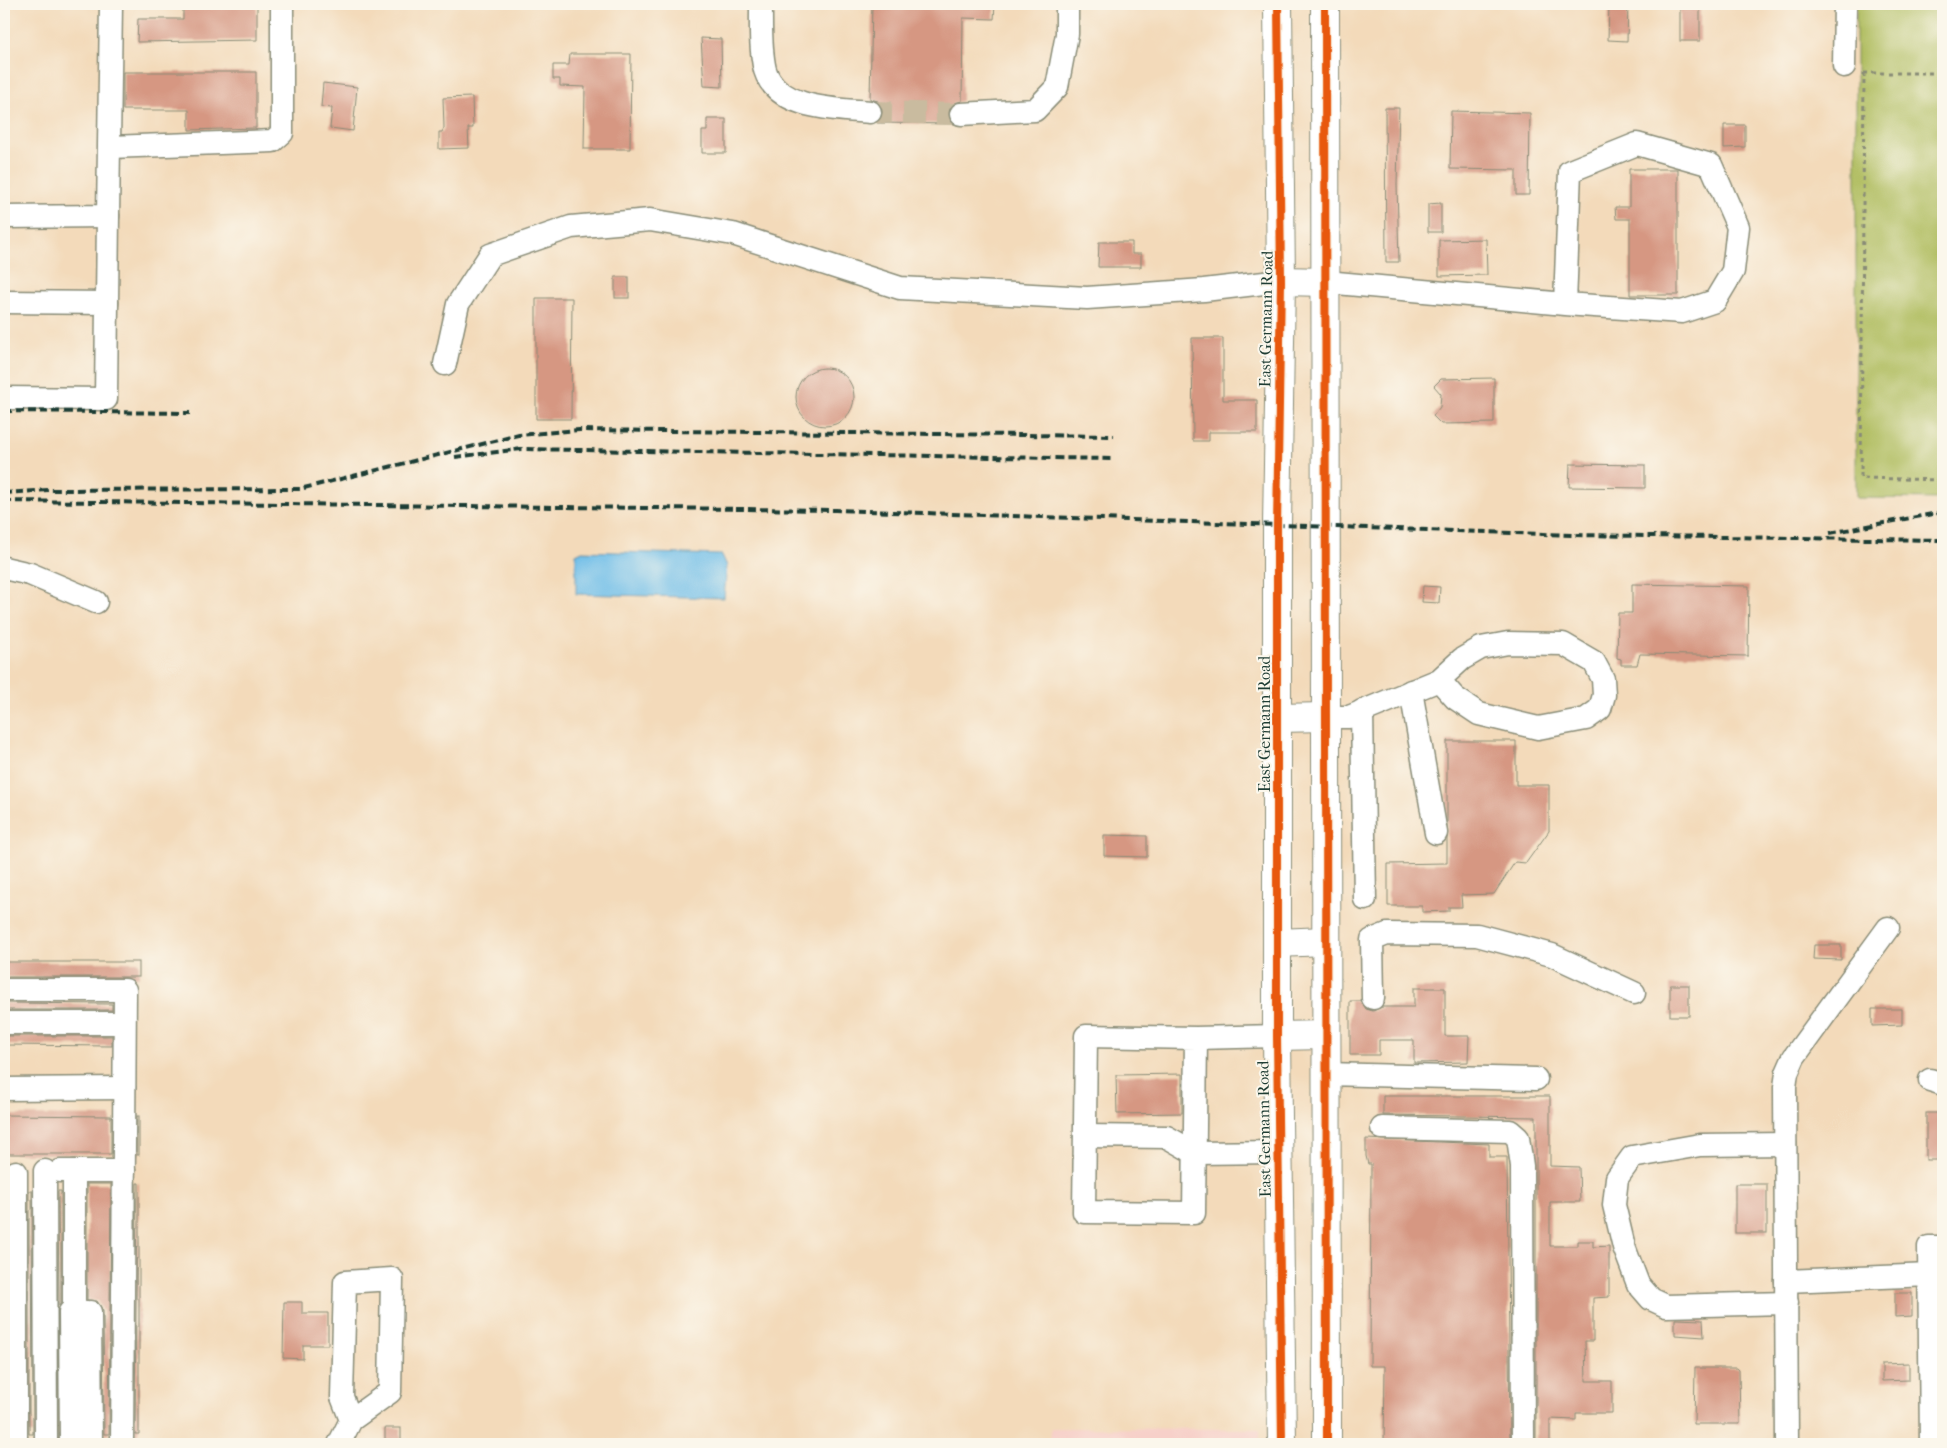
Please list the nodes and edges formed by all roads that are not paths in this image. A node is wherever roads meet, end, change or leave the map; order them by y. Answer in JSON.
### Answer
{"nodes":[{"id":1,"x":111,"y":4,"type":"edge"},
{"id":2,"x":282,"y":4,"type":"edge"},
{"id":3,"x":761,"y":4,"type":"edge"},
{"id":4,"x":1067,"y":4,"type":"edge"},
{"id":5,"x":1278,"y":4,"type":"edge"},
{"id":6,"x":1325,"y":4,"type":"edge"},
{"id":7,"x":1845,"y":4,"type":"edge"},
{"id":8,"x":1856,"y":70,"type":"road end"},
{"id":9,"x":870,"y":112,"type":"tunnel mouth"},
{"id":10,"x":962,"y":114,"type":"tunnel mouth"},
{"id":11,"x":110,"y":147,"type":"junction"},
{"id":12,"x":4,"y":216,"type":"edge"},
{"id":13,"x":108,"y":216,"type":"junction"},
{"id":14,"x":1281,"y":281,"type":"junction"},
{"id":15,"x":1326,"y":282,"type":"junction"},
{"id":16,"x":4,"y":302,"type":"edge"},
{"id":17,"x":107,"y":303,"type":"junction"},
{"id":18,"x":1565,"y":304,"type":"junction"},
{"id":19,"x":445,"y":364,"type":"dead end"},
{"id":20,"x":4,"y":398,"type":"edge"},
{"id":21,"x":4,"y":568,"type":"edge"},
{"id":22,"x":96,"y":602,"type":"dead end"},
{"id":23,"x":1439,"y":680,"type":"junction"},
{"id":24,"x":1411,"y":691,"type":"junction"},
{"id":25,"x":1362,"y":711,"type":"junction"},
{"id":26,"x":1326,"y":717,"type":"junction"},
{"id":27,"x":1278,"y":718,"type":"junction"},
{"id":28,"x":1436,"y":833,"type":"dead end"},
{"id":29,"x":1365,"y":899,"type":"dead end"},
{"id":30,"x":1888,"y":928,"type":"dead end"},
{"id":31,"x":1326,"y":941,"type":"junction"},
{"id":32,"x":1277,"y":942,"type":"junction"},
{"id":33,"x":4,"y":990,"type":"edge"},
{"id":34,"x":1634,"y":993,"type":"dead end"},
{"id":35,"x":1373,"y":998,"type":"dead end"},
{"id":36,"x":124,"y":1023,"type":"junction"},
{"id":37,"x":4,"y":1024,"type":"edge"},
{"id":38,"x":1325,"y":1035,"type":"junction"},
{"id":39,"x":1277,"y":1036,"type":"junction"},
{"id":40,"x":1196,"y":1038,"type":"junction"},
{"id":41,"x":1325,"y":1074,"type":"junction"},
{"id":42,"x":1536,"y":1078,"type":"dead end"},
{"id":43,"x":124,"y":1088,"type":"junction"},
{"id":44,"x":4,"y":1089,"type":"edge"},
{"id":45,"x":1382,"y":1128,"type":"dead end"},
{"id":46,"x":1085,"y":1136,"type":"junction"},
{"id":47,"x":1785,"y":1144,"type":"junction"},
{"id":48,"x":1278,"y":1152,"type":"junction"},
{"id":49,"x":1195,"y":1153,"type":"junction"},
{"id":50,"x":45,"y":1171,"type":"junction"},
{"id":51,"x":74,"y":1171,"type":"junction"},
{"id":52,"x":124,"y":1171,"type":"junction"},
{"id":53,"x":10,"y":1172,"type":"edge"},
{"id":54,"x":1943,"y":1247,"type":"edge"},
{"id":55,"x":1930,"y":1275,"type":"junction"},
{"id":56,"x":1786,"y":1281,"type":"junction"},
{"id":57,"x":1787,"y":1304,"type":"junction"},
{"id":58,"x":10,"y":1312,"type":"edge"},
{"id":59,"x":46,"y":1312,"type":"junction"},
{"id":60,"x":78,"y":1312,"type":"junction"},
{"id":61,"x":123,"y":1312,"type":"junction"},
{"id":62,"x":351,"y":1420,"type":"junction"},
{"id":63,"x":16,"y":1444,"type":"edge"},
{"id":64,"x":46,"y":1444,"type":"edge"},
{"id":65,"x":71,"y":1444,"type":"edge"},
{"id":66,"x":91,"y":1444,"type":"edge"},
{"id":67,"x":122,"y":1444,"type":"edge"},
{"id":68,"x":339,"y":1444,"type":"edge"},
{"id":69,"x":1282,"y":1444,"type":"edge"},
{"id":70,"x":1327,"y":1444,"type":"edge"},
{"id":71,"x":1523,"y":1444,"type":"edge"},
{"id":72,"x":1788,"y":1444,"type":"edge"},
{"id":73,"x":1931,"y":1444,"type":"edge"}],
"edges":[{"from":1,"to":11,"type":"street"},
{"from":2,"to":11,"type":"street"},
{"from":3,"to":9,"type":"street"},
{"from":4,"to":10,"type":"street"},
{"from":5,"to":14,"type":"main road","name":"East Germann Road"},
{"from":6,"to":15,"type":"main road"},
{"from":7,"to":8,"type":"street"},
{"from":11,"to":13,"type":"street"},
{"from":12,"to":13,"type":"street"},
{"from":13,"to":17,"type":"street"},
{"from":14,"to":15,"type":"main road"},
{"from":14,"to":19,"type":"street"},
{"from":14,"to":27,"type":"main road","name":"East Germann Road"},
{"from":15,"to":18,"type":"street"},
{"from":15,"to":26,"type":"main road"},
{"from":16,"to":17,"type":"street"},
{"from":17,"to":20,"type":"street"},
{"from":18,"to":18,"type":"street"},
{"from":21,"to":22,"type":"street"},
{"from":23,"to":23,"type":"street"},
{"from":23,"to":24,"type":"street"},
{"from":24,"to":25,"type":"street"},
{"from":24,"to":28,"type":"street"},
{"from":25,"to":26,"type":"street"},
{"from":25,"to":29,"type":"street"},
{"from":26,"to":27,"type":"main road"},
{"from":26,"to":31,"type":"main road"},
{"from":27,"to":32,"type":"main road","name":"East Germann Road"},
{"from":30,"to":47,"type":"street"},
{"from":31,"to":32,"type":"main road"},
{"from":31,"to":38,"type":"main road"},
{"from":32,"to":39,"type":"main road","name":"East Germann Road"},
{"from":33,"to":36,"type":"street"},
{"from":34,"to":35,"type":"street"},
{"from":36,"to":37,"type":"street"},
{"from":36,"to":43,"type":"street"},
{"from":38,"to":39,"type":"main road"},
{"from":38,"to":41,"type":"main road"},
{"from":39,"to":40,"type":"street"},
{"from":39,"to":48,"type":"main road","name":"East Germann Road"},
{"from":40,"to":46,"type":"street"},
{"from":40,"to":49,"type":"street"},
{"from":41,"to":42,"type":"street"},
{"from":41,"to":70,"type":"main road"},
{"from":43,"to":44,"type":"street"},
{"from":43,"to":52,"type":"street"},
{"from":45,"to":71,"type":"street"},
{"from":46,"to":49,"type":"street"},
{"from":46,"to":49,"type":"street"},
{"from":47,"to":56,"type":"street"},
{"from":47,"to":57,"type":"street"},
{"from":48,"to":49,"type":"street"},
{"from":48,"to":69,"type":"main road","name":"East Germann Road"},
{"from":50,"to":51,"type":"street"},
{"from":50,"to":53,"type":"street"},
{"from":50,"to":59,"type":"street"},
{"from":51,"to":52,"type":"street"},
{"from":51,"to":60,"type":"street"},
{"from":52,"to":61,"type":"street"},
{"from":53,"to":58,"type":"street"},
{"from":54,"to":55,"type":"street"},
{"from":55,"to":56,"type":"street"},
{"from":55,"to":73,"type":"street"},
{"from":56,"to":57,"type":"street"},
{"from":57,"to":72,"type":"street"},
{"from":58,"to":59,"type":"street"},
{"from":58,"to":63,"type":"street"},
{"from":59,"to":60,"type":"street"},
{"from":59,"to":64,"type":"street"},
{"from":60,"to":61,"type":"street"},
{"from":60,"to":65,"type":"street"},
{"from":60,"to":66,"type":"street"},
{"from":61,"to":67,"type":"street"},
{"from":62,"to":62,"type":"street"},
{"from":62,"to":68,"type":"street"}]}
